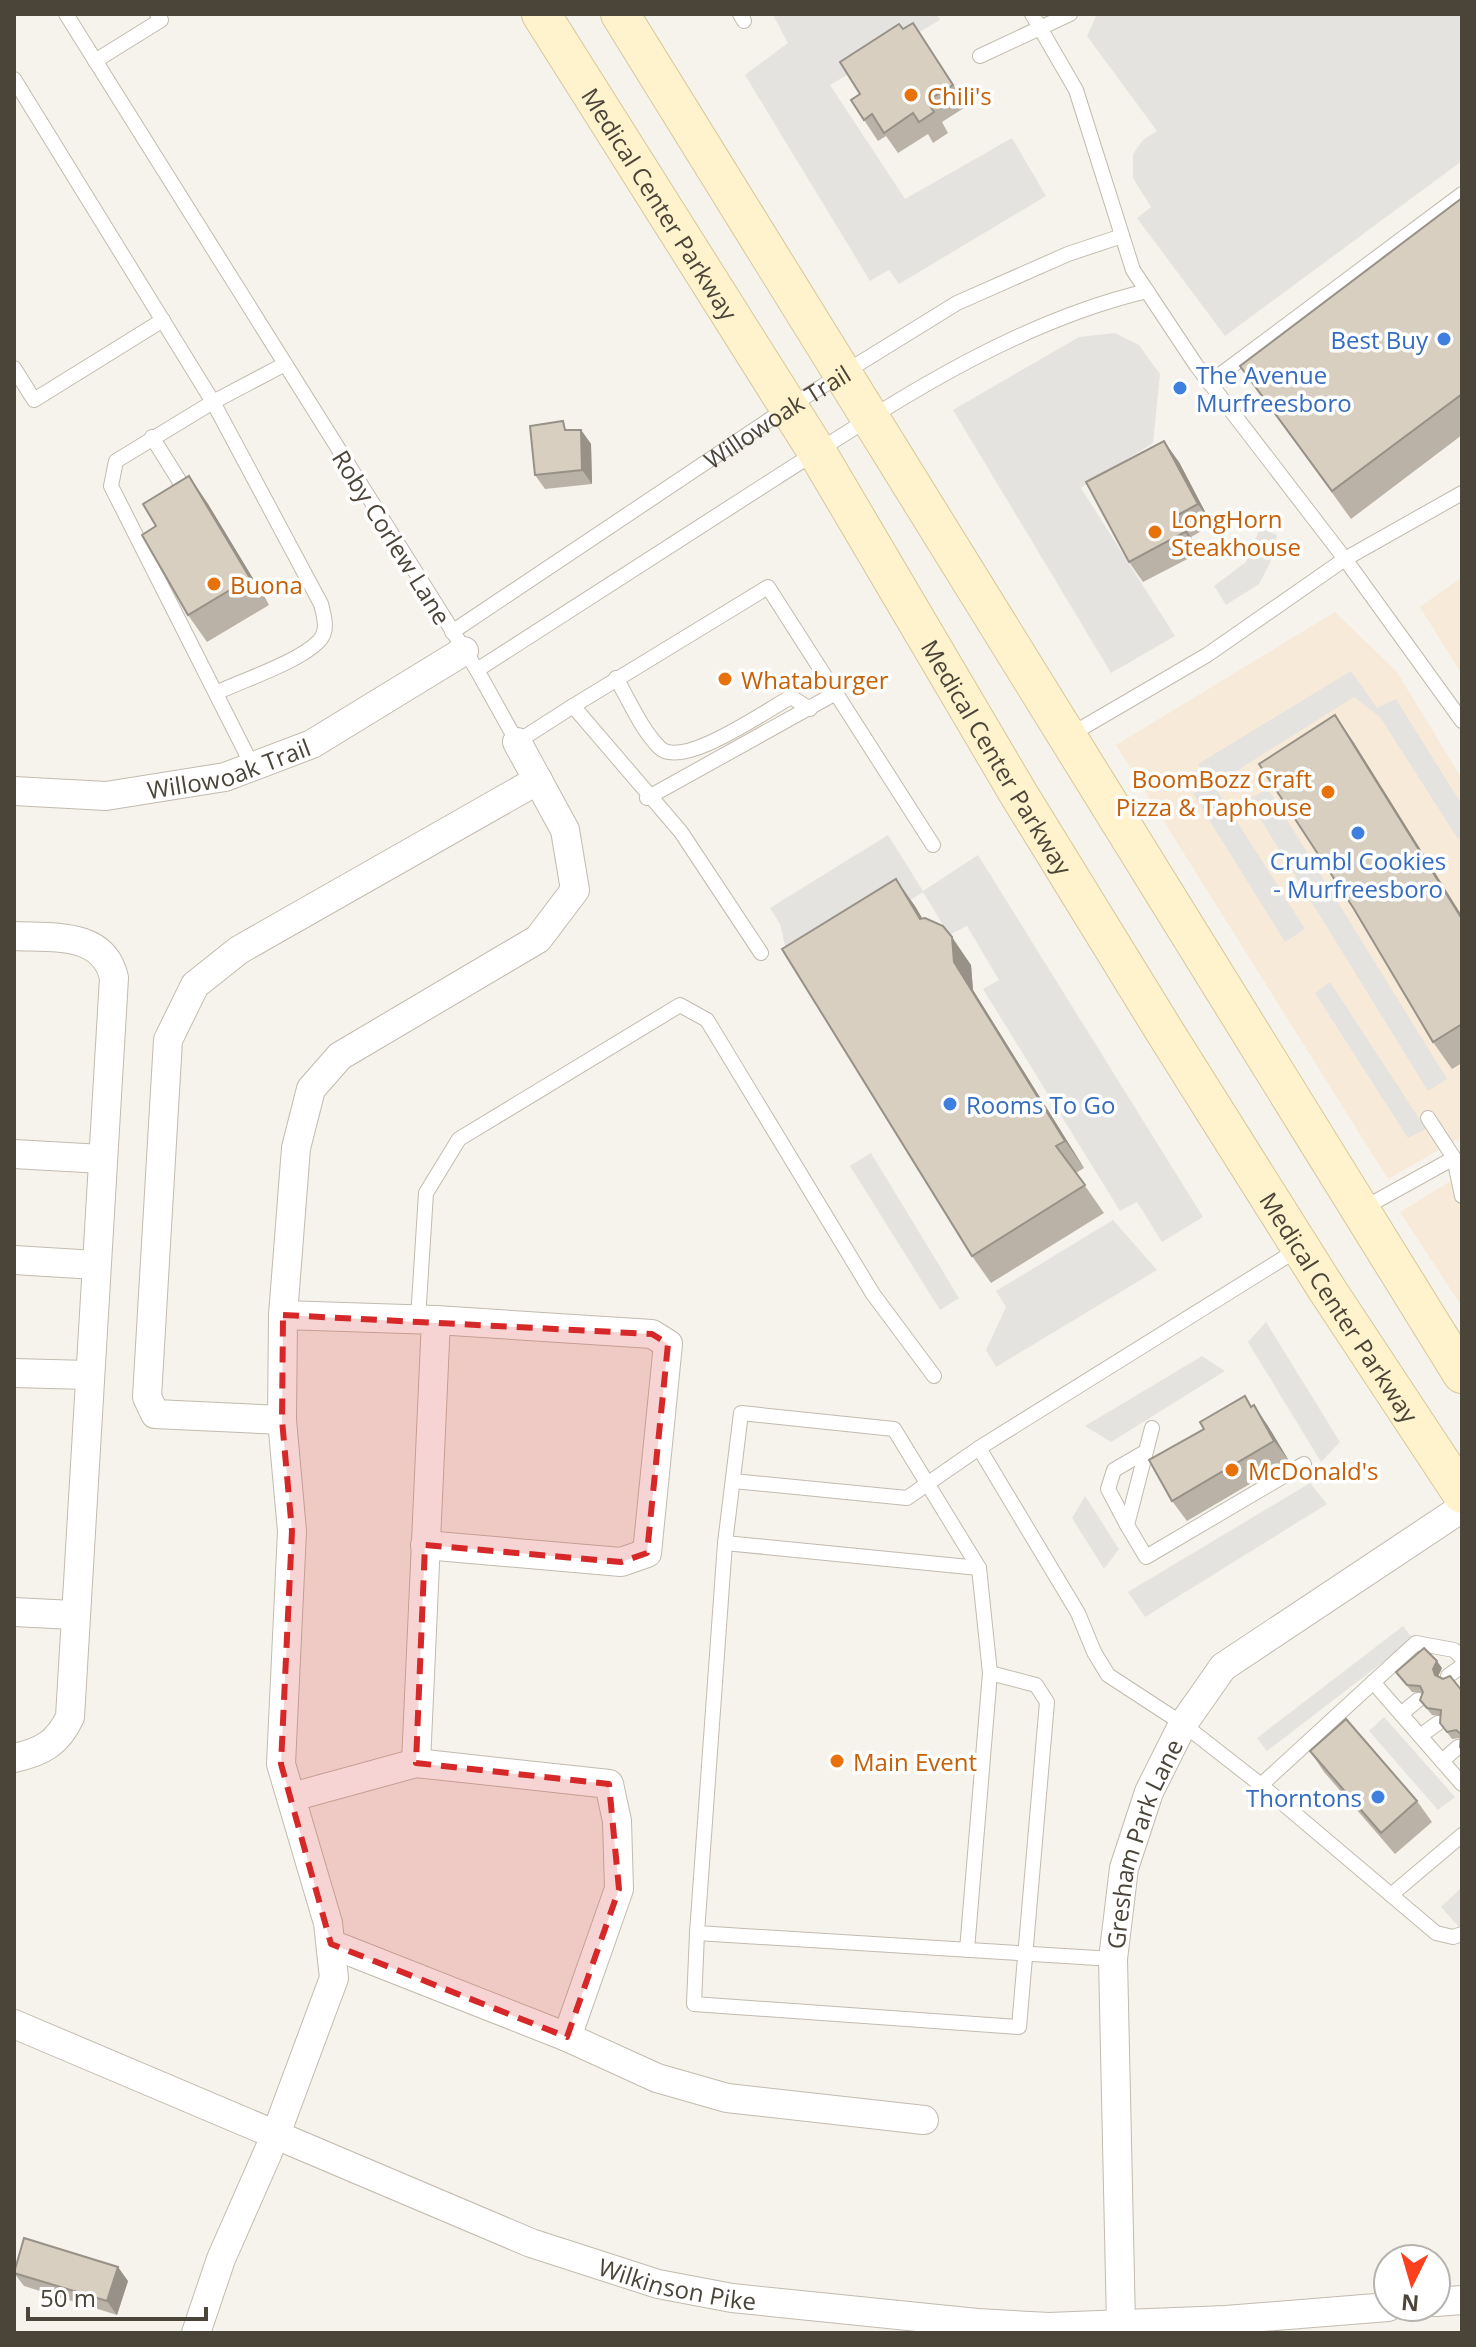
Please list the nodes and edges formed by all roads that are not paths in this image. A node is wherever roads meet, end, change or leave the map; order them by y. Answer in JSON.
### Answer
{"nodes":[{"id":1,"x":66,"y":14,"type":"edge"},
{"id":2,"x":157,"y":14,"type":"edge"},
{"id":3,"x":541,"y":14,"type":"edge"},
{"id":4,"x":620,"y":14,"type":"edge"},
{"id":5,"x":1070,"y":14,"type":"edge"},
{"id":6,"x":1037,"y":20,"type":"edge"},
{"id":7,"x":980,"y":56,"type":"dead end"},
{"id":8,"x":95,"y":61,"type":"junction"},
{"id":9,"x":14,"y":79,"type":"edge"},
{"id":10,"x":1462,"y":194,"type":"edge"},
{"id":11,"x":1122,"y":236,"type":"junction"},
{"id":12,"x":1147,"y":291,"type":"junction"},
{"id":13,"x":163,"y":320,"type":"junction"},
{"id":14,"x":285,"y":364,"type":"junction"},
{"id":15,"x":14,"y":368,"type":"edge"},
{"id":16,"x":845,"y":373,"type":"junction"},
{"id":17,"x":1209,"y":383,"type":"junction"},
{"id":18,"x":213,"y":402,"type":"junction"},
{"id":19,"x":787,"y":408,"type":"junction"},
{"id":20,"x":873,"y":418,"type":"junction"},
{"id":21,"x":152,"y":437,"type":"junction"},
{"id":22,"x":817,"y":452,"type":"junction"},
{"id":23,"x":1462,"y":493,"type":"edge"},
{"id":24,"x":193,"y":503,"type":"edge"},
{"id":25,"x":1345,"y":559,"type":"junction"},
{"id":26,"x":464,"y":651,"type":"junction"},
{"id":27,"x":616,"y":678,"type":"junction"},
{"id":28,"x":216,"y":693,"type":"junction"},
{"id":29,"x":836,"y":693,"type":"junction"},
{"id":30,"x":573,"y":706,"type":"junction"},
{"id":31,"x":810,"y":709,"type":"junction"},
{"id":32,"x":1462,"y":721,"type":"edge"},
{"id":33,"x":1070,"y":735,"type":"junction"},
{"id":34,"x":517,"y":742,"type":"junction"},
{"id":35,"x":253,"y":767,"type":"junction"},
{"id":36,"x":538,"y":780,"type":"junction"},
{"id":37,"x":14,"y":791,"type":"edge"},
{"id":38,"x":647,"y":798,"type":"junction"},
{"id":39,"x":933,"y":845,"type":"dead end"},
{"id":40,"x":14,"y":936,"type":"edge"},
{"id":41,"x":761,"y":953,"type":"dead end"},
{"id":42,"x":1428,"y":1118,"type":"dead end"},
{"id":43,"x":14,"y":1154,"type":"edge"},
{"id":44,"x":1454,"y":1158,"type":"junction"},
{"id":45,"x":102,"y":1159,"type":"junction"},
{"id":46,"x":1461,"y":1191,"type":"edge"},
{"id":47,"x":1360,"y":1210,"type":"junction"},
{"id":48,"x":1300,"y":1248,"type":"junction"},
{"id":49,"x":14,"y":1260,"type":"edge"},
{"id":50,"x":96,"y":1265,"type":"junction"},
{"id":51,"x":283,"y":1315,"type":"junction"},
{"id":52,"x":427,"y":1320,"type":"junction"},
{"id":53,"x":14,"y":1373,"type":"edge"},
{"id":54,"x":1462,"y":1374,"type":"edge"},
{"id":55,"x":88,"y":1375,"type":"junction"},
{"id":56,"x":934,"y":1376,"type":"dead end"},
{"id":57,"x":282,"y":1420,"type":"junction"},
{"id":58,"x":1152,"y":1428,"type":"dead end"},
{"id":59,"x":979,"y":1448,"type":"junction"},
{"id":60,"x":1145,"y":1452,"type":"junction"},
{"id":61,"x":1304,"y":1464,"type":"dead end"},
{"id":62,"x":733,"y":1481,"type":"junction"},
{"id":63,"x":929,"y":1485,"type":"junction"},
{"id":64,"x":1462,"y":1494,"type":"edge"},
{"id":65,"x":1462,"y":1508,"type":"edge"},
{"id":66,"x":1127,"y":1525,"type":"junction"},
{"id":67,"x":725,"y":1543,"type":"junction"},
{"id":68,"x":425,"y":1545,"type":"junction"},
{"id":69,"x":979,"y":1568,"type":"junction"},
{"id":70,"x":14,"y":1612,"type":"edge"},
{"id":71,"x":73,"y":1615,"type":"junction"},
{"id":72,"x":1462,"y":1658,"type":"edge"},
{"id":73,"x":1462,"y":1666,"type":"edge"},
{"id":74,"x":990,"y":1673,"type":"junction"},
{"id":75,"x":1448,"y":1676,"type":"edge"},
{"id":76,"x":1373,"y":1682,"type":"junction"},
{"id":77,"x":1418,"y":1700,"type":"edge"},
{"id":78,"x":1401,"y":1714,"type":"junction"},
{"id":79,"x":1438,"y":1723,"type":"edge"},
{"id":80,"x":1183,"y":1724,"type":"junction"},
{"id":81,"x":1420,"y":1736,"type":"junction"},
{"id":82,"x":1458,"y":1747,"type":"edge"},
{"id":83,"x":14,"y":1758,"type":"edge"},
{"id":84,"x":1442,"y":1761,"type":"junction"},
{"id":85,"x":416,"y":1763,"type":"junction"},
{"id":86,"x":1462,"y":1784,"type":"edge"},
{"id":87,"x":1261,"y":1785,"type":"junction"},
{"id":88,"x":292,"y":1797,"type":"junction"},
{"id":89,"x":1462,"y":1835,"type":"edge"},
{"id":90,"x":1391,"y":1895,"type":"junction"},
{"id":91,"x":697,"y":1933,"type":"junction"},
{"id":92,"x":1462,"y":1934,"type":"edge"},
{"id":93,"x":331,"y":1944,"type":"junction"},
{"id":94,"x":967,"y":1950,"type":"junction"},
{"id":95,"x":1026,"y":1954,"type":"junction"},
{"id":96,"x":1113,"y":1959,"type":"junction"},
{"id":97,"x":14,"y":2024,"type":"edge"},
{"id":98,"x":567,"y":2037,"type":"junction"},
{"id":99,"x":924,"y":2120,"type":"dead end"},
{"id":100,"x":276,"y":2134,"type":"junction"},
{"id":101,"x":1372,"y":2308,"type":"edge"},
{"id":102,"x":1121,"y":2325,"type":"junction"},
{"id":103,"x":196,"y":2333,"type":"edge"}],
"edges":[{"from":1,"to":8,"type":"lane","name":"Roby Corlew Lane"},
{"from":2,"to":8,"type":"lane"},
{"from":3,"to":19,"type":"main road","name":"Medical Center Parkway"},
{"from":4,"to":16,"type":"main road"},
{"from":5,"to":6,"type":"lane"},
{"from":6,"to":7,"type":"lane"},
{"from":6,"to":11,"type":"lane"},
{"from":8,"to":14,"type":"lane","name":"Roby Corlew Lane"},
{"from":9,"to":13,"type":"lane"},
{"from":10,"to":17,"type":"lane"},
{"from":11,"to":12,"type":"lane"},
{"from":11,"to":16,"type":"lane","name":"Willowoak Trail"},
{"from":12,"to":17,"type":"lane"},
{"from":12,"to":20,"type":"lane","name":"Willowoak Trail"},
{"from":13,"to":15,"type":"lane"},
{"from":13,"to":18,"type":"lane"},
{"from":14,"to":18,"type":"lane"},
{"from":14,"to":26,"type":"lane","name":"Roby Corlew Lane"},
{"from":16,"to":19,"type":"lane","name":"Willowoak Trail"},
{"from":16,"to":20,"type":"main road"},
{"from":17,"to":25,"type":"lane"},
{"from":18,"to":21,"type":"lane"},
{"from":18,"to":28,"type":"lane"},
{"from":19,"to":22,"type":"main road","name":"Medical Center Parkway"},
{"from":19,"to":26,"type":"lane","name":"Willowoak Trail"},
{"from":20,"to":22,"type":"lane","name":"Willowoak Trail"},
{"from":20,"to":33,"type":"main road"},
{"from":21,"to":24,"type":"lane"},
{"from":21,"to":28,"type":"lane"},
{"from":22,"to":26,"type":"lane","name":"Willowoak Trail"},
{"from":22,"to":48,"type":"main road","name":"Medical Center Parkway"},
{"from":23,"to":25,"type":"lane"},
{"from":25,"to":32,"type":"lane"},
{"from":25,"to":33,"type":"lane"},
{"from":26,"to":34,"type":"lane","name":"Roby Corlew Lane"},
{"from":26,"to":35,"type":"street","name":"Willowoak Trail"},
{"from":27,"to":29,"type":"lane"},
{"from":27,"to":30,"type":"lane"},
{"from":27,"to":31,"type":"lane"},
{"from":28,"to":35,"type":"lane"},
{"from":29,"to":31,"type":"lane"},
{"from":29,"to":39,"type":"lane"},
{"from":30,"to":34,"type":"lane"},
{"from":30,"to":38,"type":"lane"},
{"from":31,"to":38,"type":"lane"},
{"from":33,"to":47,"type":"main road"},
{"from":34,"to":36,"type":"street"},
{"from":35,"to":37,"type":"street","name":"Willowoak Trail"},
{"from":36,"to":51,"type":"street"},
{"from":36,"to":57,"type":"street"},
{"from":38,"to":41,"type":"lane"},
{"from":40,"to":45,"type":"street"},
{"from":42,"to":44,"type":"lane"},
{"from":43,"to":45,"type":"street"},
{"from":44,"to":46,"type":"lane"},
{"from":44,"to":47,"type":"lane"},
{"from":45,"to":50,"type":"street"},
{"from":47,"to":54,"type":"main road"},
{"from":48,"to":59,"type":"lane"},
{"from":48,"to":64,"type":"main road","name":"Medical Center Parkway"},
{"from":49,"to":50,"type":"street"},
{"from":50,"to":55,"type":"street"},
{"from":51,"to":52,"type":"street"},
{"from":51,"to":57,"type":"street"},
{"from":52,"to":56,"type":"lane"},
{"from":52,"to":68,"type":"street"},
{"from":52,"to":68,"type":"street"},
{"from":53,"to":55,"type":"street"},
{"from":55,"to":71,"type":"street"},
{"from":57,"to":88,"type":"street"},
{"from":58,"to":60,"type":"lane"},
{"from":59,"to":63,"type":"lane"},
{"from":59,"to":80,"type":"lane"},
{"from":60,"to":66,"type":"lane"},
{"from":60,"to":66,"type":"lane"},
{"from":61,"to":66,"type":"lane"},
{"from":62,"to":63,"type":"lane"},
{"from":62,"to":63,"type":"lane"},
{"from":62,"to":67,"type":"lane"},
{"from":63,"to":69,"type":"lane"},
{"from":65,"to":80,"type":"street","name":"Gresham Park Lane"},
{"from":67,"to":69,"type":"lane"},
{"from":67,"to":91,"type":"lane"},
{"from":68,"to":85,"type":"street"},
{"from":69,"to":74,"type":"lane"},
{"from":70,"to":71,"type":"street"},
{"from":71,"to":83,"type":"street"},
{"from":72,"to":76,"type":"lane"},
{"from":73,"to":75,"type":"lane"},
{"from":74,"to":94,"type":"lane"},
{"from":74,"to":95,"type":"lane"},
{"from":76,"to":78,"type":"lane"},
{"from":76,"to":87,"type":"lane"},
{"from":77,"to":78,"type":"lane"},
{"from":78,"to":81,"type":"lane"},
{"from":79,"to":81,"type":"lane"},
{"from":80,"to":87,"type":"lane"},
{"from":80,"to":96,"type":"street","name":"Gresham Park Lane"},
{"from":81,"to":84,"type":"lane"},
{"from":82,"to":84,"type":"lane"},
{"from":84,"to":86,"type":"lane"},
{"from":85,"to":88,"type":"street"},
{"from":85,"to":98,"type":"street"},
{"from":87,"to":90,"type":"lane"},
{"from":88,"to":93,"type":"street"},
{"from":89,"to":90,"type":"lane"},
{"from":90,"to":92,"type":"lane"},
{"from":91,"to":94,"type":"lane"},
{"from":91,"to":95,"type":"lane"},
{"from":93,"to":98,"type":"street"},
{"from":93,"to":100,"type":"street"},
{"from":94,"to":95,"type":"lane"},
{"from":95,"to":96,"type":"lane"},
{"from":96,"to":102,"type":"street","name":"Gresham Park Lane"},
{"from":97,"to":100,"type":"street","name":"Wilkinson Pike"},
{"from":98,"to":99,"type":"street"},
{"from":100,"to":102,"type":"street","name":"Wilkinson Pike"},
{"from":100,"to":103,"type":"street"},
{"from":101,"to":102,"type":"street","name":"Wilkinson Pike"}]}
